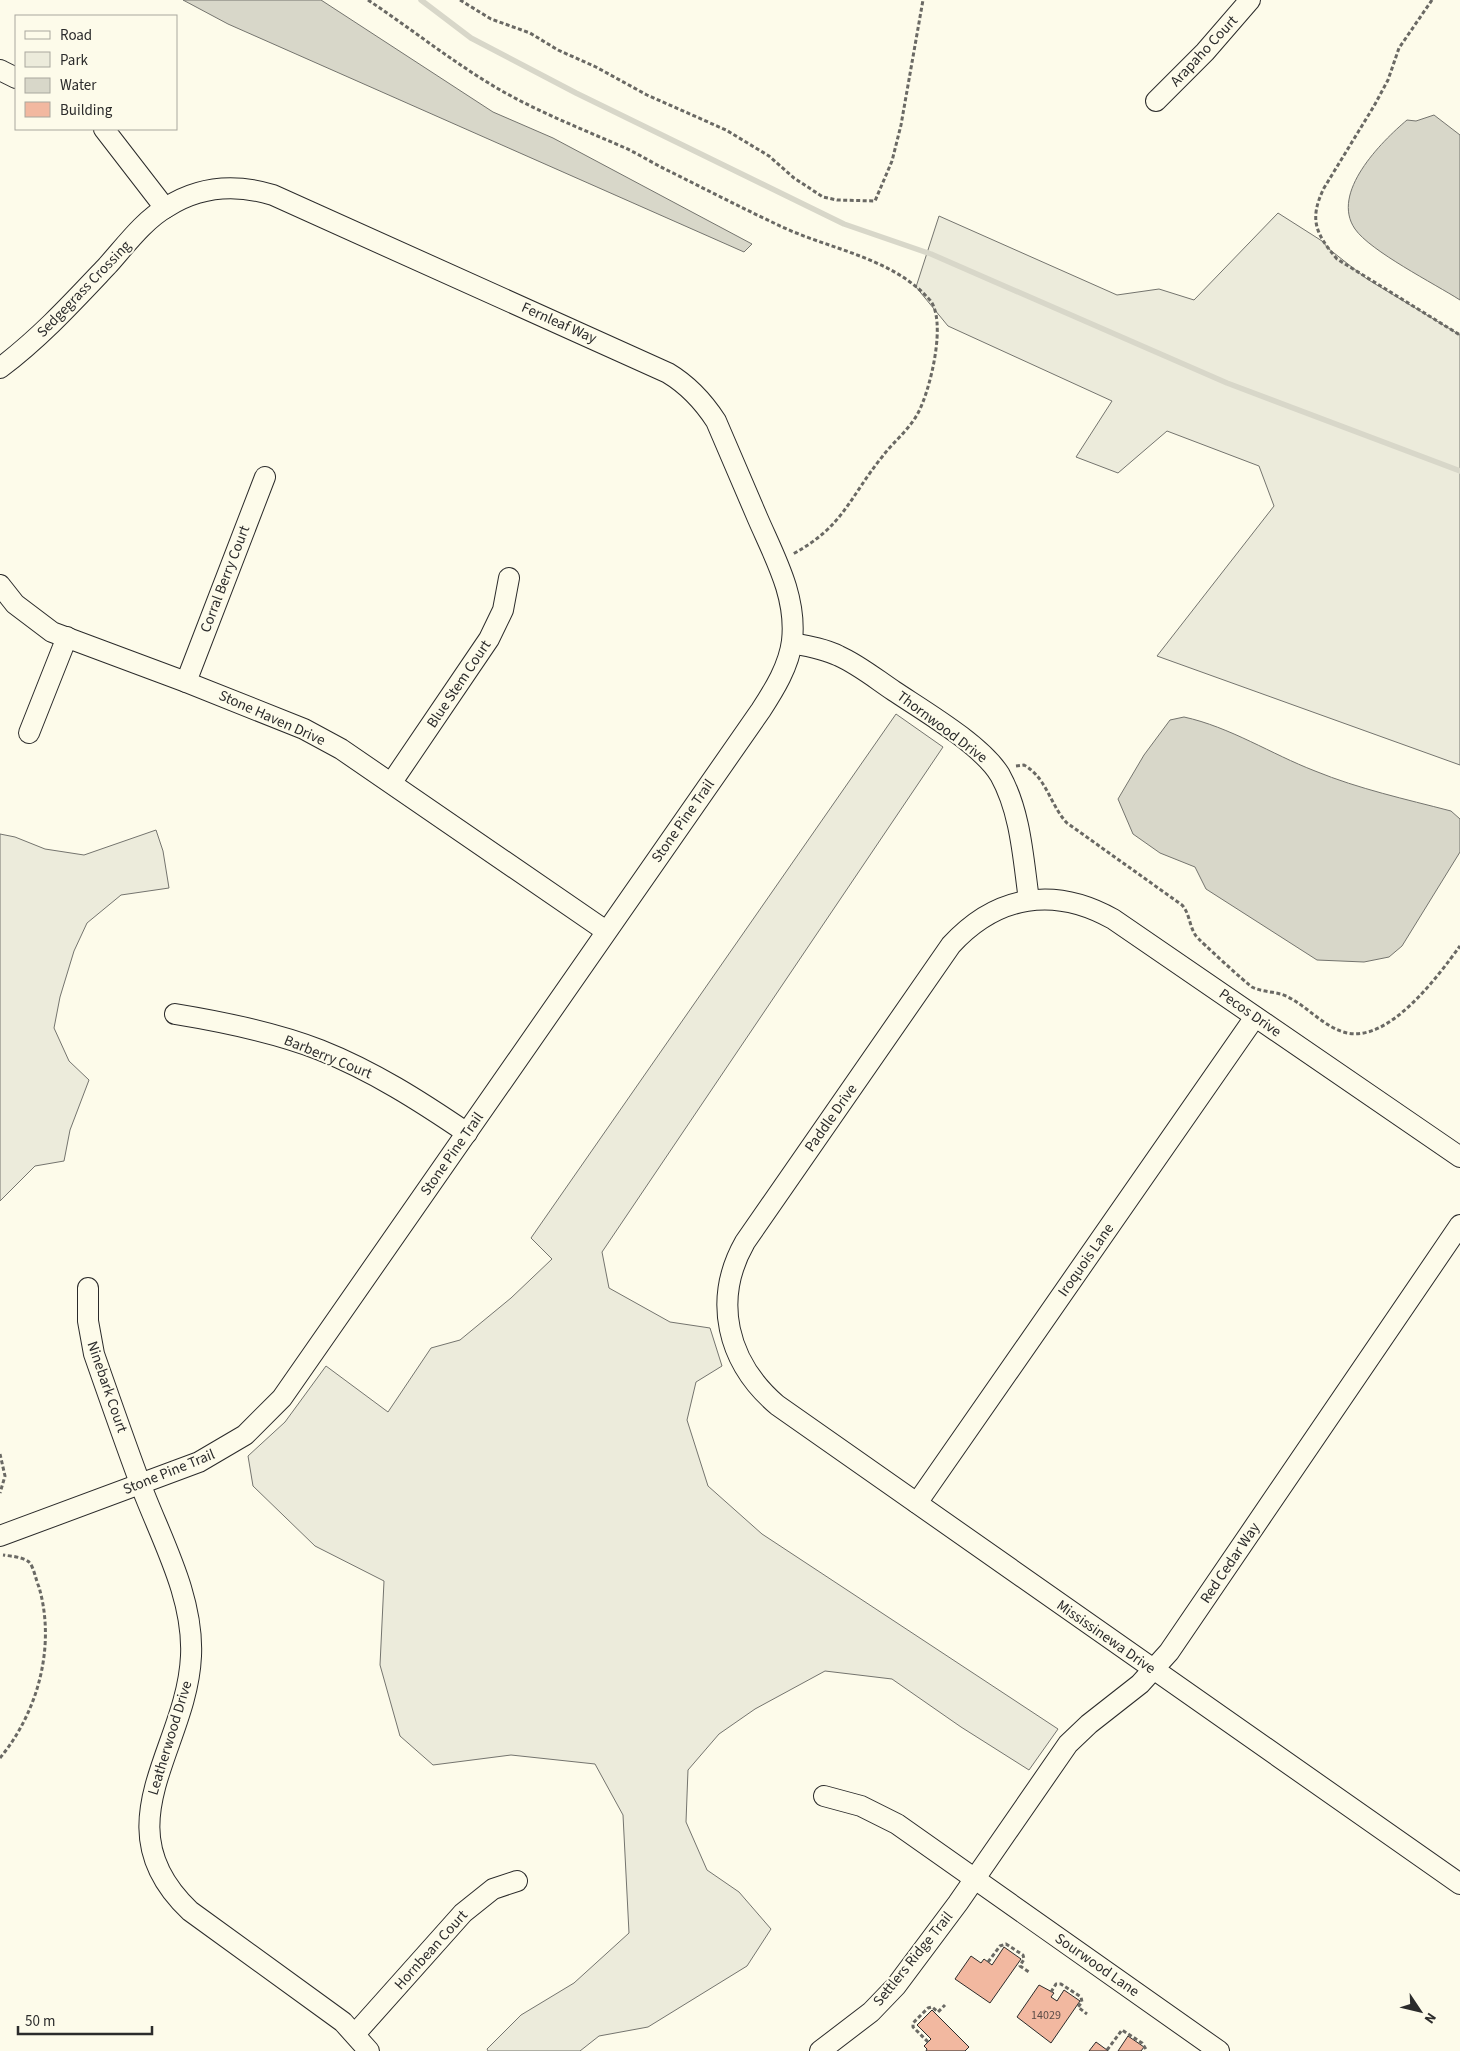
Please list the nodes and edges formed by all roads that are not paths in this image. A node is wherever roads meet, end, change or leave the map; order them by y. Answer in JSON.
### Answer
{"nodes":[{"id":1,"x":1250,"y":0,"type":"edge"},
{"id":2,"x":0,"y":70,"type":"edge"},
{"id":3,"x":15,"y":78,"type":"edge"},
{"id":4,"x":1156,"y":101,"type":"dead end"},
{"id":5,"x":105,"y":130,"type":"edge"},
{"id":6,"x":165,"y":208,"type":"junction"},
{"id":7,"x":0,"y":368,"type":"edge"},
{"id":8,"x":265,"y":477,"type":"dead end"},
{"id":9,"x":509,"y":578,"type":"dead end"},
{"id":10,"x":0,"y":585,"type":"edge"},
{"id":11,"x":67,"y":637,"type":"junction"},
{"id":12,"x":792,"y":643,"type":"junction"},
{"id":13,"x":186,"y":682,"type":"junction"},
{"id":14,"x":29,"y":733,"type":"dead end"},
{"id":15,"x":392,"y":782,"type":"junction"},
{"id":16,"x":1029,"y":900,"type":"junction"},
{"id":17,"x":606,"y":931,"type":"junction"},
{"id":18,"x":175,"y":1014,"type":"dead end"},
{"id":19,"x":1255,"y":1017,"type":"junction"},
{"id":20,"x":467,"y":1133,"type":"junction"},
{"id":21,"x":1460,"y":1157,"type":"edge"},
{"id":22,"x":1460,"y":1225,"type":"edge"},
{"id":23,"x":88,"y":1288,"type":"dead end"},
{"id":24,"x":756,"y":1385,"type":"joint"},
{"id":25,"x":140,"y":1484,"type":"junction"},
{"id":26,"x":917,"y":1504,"type":"junction"},
{"id":27,"x":0,"y":1536,"type":"edge"},
{"id":28,"x":1154,"y":1670,"type":"junction"},
{"id":29,"x":824,"y":1796,"type":"dead end"},
{"id":30,"x":975,"y":1878,"type":"junction"},
{"id":31,"x":517,"y":1881,"type":"dead end"},
{"id":32,"x":1460,"y":1884,"type":"edge"},
{"id":33,"x":355,"y":2034,"type":"junction"},
{"id":34,"x":368,"y":2051,"type":"edge"},
{"id":35,"x":820,"y":2051,"type":"edge"},
{"id":36,"x":1219,"y":2051,"type":"edge"}],
"edges":[{"from":1,"to":4,"type":"street","name":"Arapaho Court"},
{"from":2,"to":3,"type":"street"},
{"from":5,"to":6,"type":"street"},
{"from":6,"to":7,"type":"street","name":"Sedgegrass Crossing"},
{"from":6,"to":12,"type":"street","name":"Fernleaf Way"},
{"from":8,"to":13,"type":"street","name":"Corral Berry Court"},
{"from":9,"to":15,"type":"street","name":"Blue Stem Court"},
{"from":10,"to":11,"type":"street","name":"Stone Haven Drive"},
{"from":11,"to":13,"type":"street","name":"Stone Haven Drive"},
{"from":11,"to":14,"type":"street"},
{"from":12,"to":16,"type":"street","name":"Thornwood Drive"},
{"from":12,"to":17,"type":"street","name":"Stone Pine Trail"},
{"from":13,"to":15,"type":"street","name":"Stone Haven Drive"},
{"from":15,"to":17,"type":"street","name":"Stone Haven Drive"},
{"from":16,"to":19,"type":"street","name":"Pecos Drive"},
{"from":16,"to":24,"type":"street","name":"Paddle Drive"},
{"from":17,"to":20,"type":"street","name":"Stone Pine Trail"},
{"from":18,"to":20,"type":"street","name":"Barberry Court"},
{"from":19,"to":21,"type":"street","name":"Pecos Drive"},
{"from":19,"to":26,"type":"street","name":"Iroquois Lane"},
{"from":20,"to":25,"type":"street","name":"Stone Pine Trail"},
{"from":22,"to":28,"type":"street","name":"Red Cedar Way"},
{"from":23,"to":25,"type":"street","name":"Ninebark Court"},
{"from":24,"to":26,"type":"street","name":"Mississinewa Drive"},
{"from":25,"to":27,"type":"street","name":"Stone Pine Trail"},
{"from":25,"to":33,"type":"street","name":"Leatherwood Drive"},
{"from":26,"to":28,"type":"street","name":"Mississinewa Drive"},
{"from":28,"to":30,"type":"street","name":"Red Cedar Way"},
{"from":28,"to":32,"type":"street","name":"Mississinewa Drive"},
{"from":29,"to":30,"type":"street","name":"Sourwood Lane"},
{"from":30,"to":35,"type":"street","name":"Settlers Ridge Trail"},
{"from":30,"to":36,"type":"street","name":"Sourwood Lane"},
{"from":31,"to":33,"type":"street","name":"Hornbean Court"},
{"from":33,"to":34,"type":"street","name":"Leatherwood Drive"}]}
